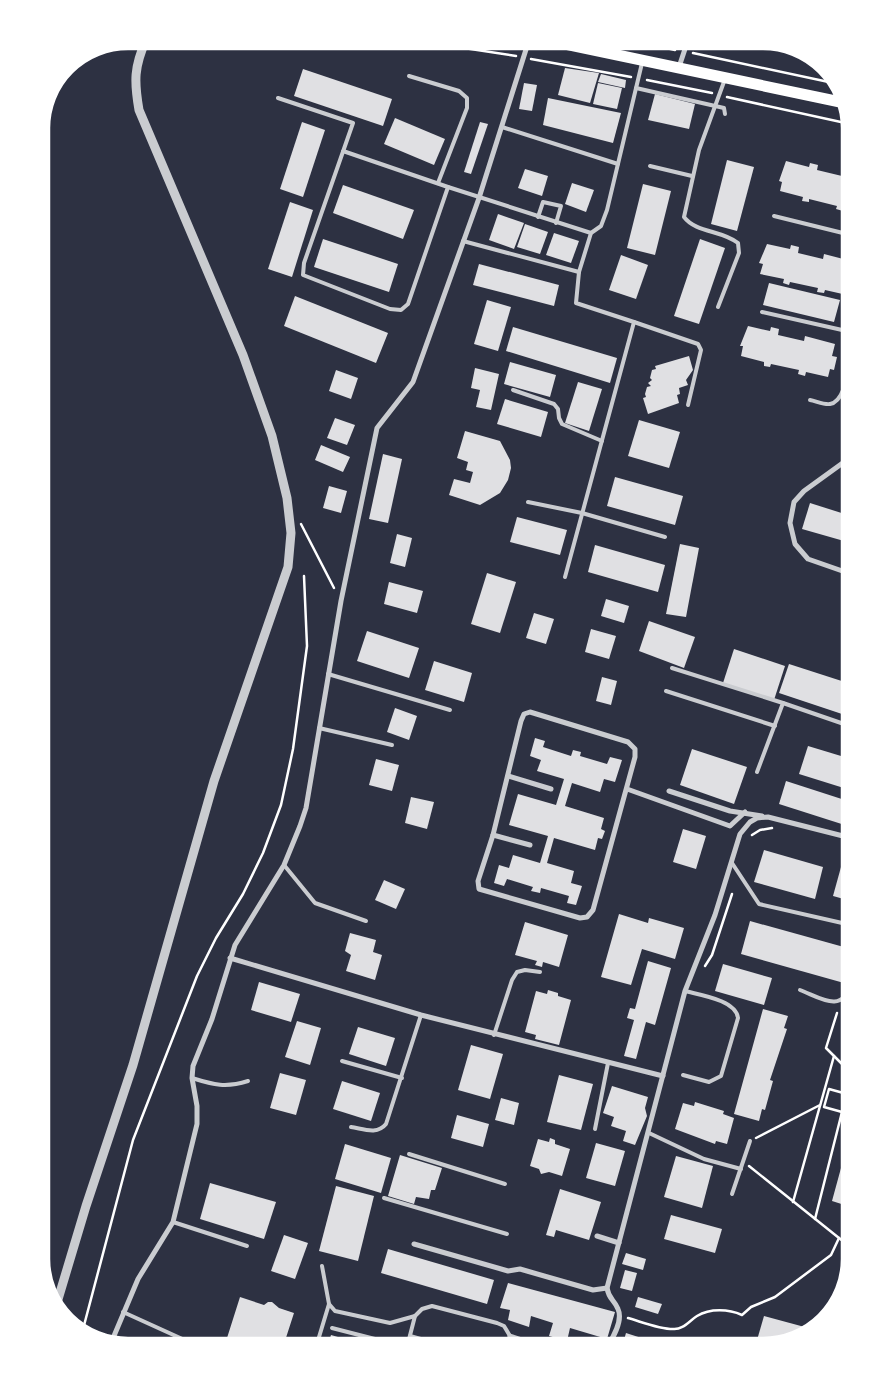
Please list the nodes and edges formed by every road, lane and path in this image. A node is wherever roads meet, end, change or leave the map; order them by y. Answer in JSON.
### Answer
{"nodes":[{"id":1,"x":142,"y":49,"type":"edge"},
{"id":2,"x":526,"y":49,"type":"edge"},
{"id":3,"x":590,"y":49,"type":"edge"},
{"id":4,"x":670,"y":49,"type":"edge"},
{"id":5,"x":685,"y":49,"type":"edge"},
{"id":6,"x":684,"y":52,"type":"junction"},
{"id":7,"x":643,"y":60,"type":"junction"},
{"id":8,"x":679,"y":67,"type":"junction"},
{"id":9,"x":409,"y":76,"type":"dead end"},
{"id":10,"x":726,"y":77,"type":"junction"},
{"id":11,"x":827,"y":82,"type":"edge"},
{"id":12,"x":636,"y":88,"type":"junction"},
{"id":13,"x":278,"y":98,"type":"dead end"},
{"id":14,"x":837,"y":101,"type":"edge"},
{"id":15,"x":716,"y":106,"type":"junction"},
{"id":16,"x":725,"y":114,"type":"dead end"},
{"id":17,"x":502,"y":127,"type":"junction"},
{"id":18,"x":343,"y":151,"type":"junction"},
{"id":19,"x":618,"y":164,"type":"junction"},
{"id":20,"x":650,"y":166,"type":"dead end"},
{"id":21,"x":692,"y":176,"type":"junction"},
{"id":22,"x":438,"y":183,"type":"junction"},
{"id":23,"x":448,"y":187,"type":"junction"},
{"id":24,"x":479,"y":198,"type":"junction"},
{"id":25,"x":774,"y":216,"type":"dead end"},
{"id":26,"x":538,"y":217,"type":"junction"},
{"id":27,"x":556,"y":222,"type":"junction"},
{"id":28,"x":591,"y":233,"type":"junction"},
{"id":29,"x":842,"y":233,"type":"edge"},
{"id":30,"x":464,"y":241,"type":"junction"},
{"id":31,"x":579,"y":272,"type":"junction"},
{"id":32,"x":718,"y":307,"type":"dead end"},
{"id":33,"x":762,"y":312,"type":"dead end"},
{"id":34,"x":634,"y":322,"type":"junction"},
{"id":35,"x":842,"y":330,"type":"edge"},
{"id":36,"x":513,"y":390,"type":"dead end"},
{"id":37,"x":842,"y":392,"type":"edge"},
{"id":38,"x":810,"y":400,"type":"dead end"},
{"id":39,"x":688,"y":405,"type":"dead end"},
{"id":40,"x":602,"y":442,"type":"junction"},
{"id":41,"x":842,"y":464,"type":"edge"},
{"id":42,"x":288,"y":498,"type":"junction"},
{"id":43,"x":528,"y":502,"type":"dead end"},
{"id":44,"x":582,"y":513,"type":"junction"},
{"id":45,"x":666,"y":537,"type":"dead end"},
{"id":46,"x":842,"y":571,"type":"edge"},
{"id":47,"x":304,"y":576,"type":"dead end"},
{"id":48,"x":565,"y":577,"type":"dead end"},
{"id":49,"x":342,"y":601,"type":"junction"},
{"id":50,"x":672,"y":668,"type":"dead end"},
{"id":51,"x":328,"y":674,"type":"junction"},
{"id":52,"x":666,"y":691,"type":"dead end"},
{"id":53,"x":783,"y":703,"type":"junction"},
{"id":54,"x":450,"y":710,"type":"dead end"},
{"id":55,"x":842,"y":723,"type":"edge"},
{"id":56,"x":775,"y":726,"type":"junction"},
{"id":57,"x":319,"y":728,"type":"junction"},
{"id":58,"x":392,"y":745,"type":"dead end"},
{"id":59,"x":757,"y":772,"type":"dead end"},
{"id":60,"x":508,"y":776,"type":"junction"},
{"id":61,"x":551,"y":789,"type":"dead end"},
{"id":62,"x":627,"y":789,"type":"junction"},
{"id":63,"x":669,"y":791,"type":"dead end"},
{"id":64,"x":745,"y":812,"type":"junction"},
{"id":65,"x":768,"y":817,"type":"junction"},
{"id":66,"x":493,"y":835,"type":"junction"},
{"id":67,"x":842,"y":836,"type":"edge"},
{"id":68,"x":530,"y":845,"type":"dead end"},
{"id":69,"x":732,"y":863,"type":"junction"},
{"id":70,"x":284,"y":865,"type":"junction"},
{"id":71,"x":366,"y":921,"type":"dead end"},
{"id":72,"x":842,"y":923,"type":"edge"},
{"id":73,"x":230,"y":958,"type":"junction"},
{"id":74,"x":540,"y":972,"type":"dead end"},
{"id":75,"x":800,"y":990,"type":"dead end"},
{"id":76,"x":685,"y":991,"type":"junction"},
{"id":77,"x":842,"y":1000,"type":"edge"},
{"id":78,"x":837,"y":1013,"type":"dead end"},
{"id":79,"x":421,"y":1015,"type":"junction"},
{"id":80,"x":494,"y":1035,"type":"junction"},
{"id":81,"x":834,"y":1056,"type":"junction"},
{"id":82,"x":342,"y":1061,"type":"dead end"},
{"id":83,"x":608,"y":1063,"type":"junction"},
{"id":84,"x":842,"y":1064,"type":"edge"},
{"id":85,"x":683,"y":1075,"type":"dead end"},
{"id":86,"x":663,"y":1076,"type":"junction"},
{"id":87,"x":192,"y":1078,"type":"junction"},
{"id":88,"x":402,"y":1078,"type":"junction"},
{"id":89,"x":248,"y":1081,"type":"dead end"},
{"id":90,"x":842,"y":1093,"type":"edge"},
{"id":91,"x":822,"y":1096,"type":"junction"},
{"id":92,"x":827,"y":1098,"type":"junction"},
{"id":93,"x":820,"y":1105,"type":"junction"},
{"id":94,"x":842,"y":1112,"type":"joint"},
{"id":95,"x":351,"y":1127,"type":"dead end"},
{"id":96,"x":595,"y":1129,"type":"dead end"},
{"id":97,"x":649,"y":1133,"type":"junction"},
{"id":98,"x":750,"y":1141,"type":"joint"},
{"id":99,"x":409,"y":1154,"type":"dead end"},
{"id":100,"x":743,"y":1161,"type":"junction"},
{"id":101,"x":741,"y":1169,"type":"junction"},
{"id":102,"x":505,"y":1184,"type":"dead end"},
{"id":103,"x":732,"y":1194,"type":"dead end"},
{"id":104,"x":384,"y":1198,"type":"dead end"},
{"id":105,"x":793,"y":1202,"type":"junction"},
{"id":106,"x":815,"y":1219,"type":"junction"},
{"id":107,"x":172,"y":1222,"type":"junction"},
{"id":108,"x":507,"y":1234,"type":"dead end"},
{"id":109,"x":597,"y":1236,"type":"dead end"},
{"id":110,"x":839,"y":1238,"type":"junction"},
{"id":111,"x":842,"y":1240,"type":"edge"},
{"id":112,"x":619,"y":1243,"type":"junction"},
{"id":113,"x":414,"y":1244,"type":"dead end"},
{"id":114,"x":247,"y":1246,"type":"dead end"},
{"id":115,"x":322,"y":1266,"type":"dead end"},
{"id":116,"x":607,"y":1288,"type":"junction"},
{"id":117,"x":59,"y":1297,"type":"edge"},
{"id":118,"x":329,"y":1304,"type":"junction"},
{"id":119,"x":123,"y":1312,"type":"junction"},
{"id":120,"x":415,"y":1316,"type":"junction"},
{"id":121,"x":619,"y":1316,"type":"junction"},
{"id":122,"x":84,"y":1325,"type":"edge"},
{"id":123,"x":332,"y":1328,"type":"dead end"},
{"id":124,"x":410,"y":1336,"type":"joint"},
{"id":125,"x":510,"y":1336,"type":"joint"},
{"id":126,"x":113,"y":1337,"type":"edge"},
{"id":127,"x":180,"y":1338,"type":"edge"},
{"id":128,"x":319,"y":1338,"type":"edge"},
{"id":129,"x":371,"y":1338,"type":"edge"},
{"id":130,"x":417,"y":1338,"type":"edge"},
{"id":131,"x":516,"y":1338,"type":"edge"},
{"id":132,"x":613,"y":1338,"type":"edge"}],
"edges":[{"from":1,"to":42,"type":"street"},
{"from":2,"to":17,"type":"street"},
{"from":3,"to":7,"type":"main road"},
{"from":4,"to":6,"type":"path"},
{"from":5,"to":6,"type":"street"},
{"from":6,"to":8,"type":"street"},
{"from":6,"to":11,"type":"path"},
{"from":7,"to":8,"type":"main road"},
{"from":7,"to":12,"type":"lane"},
{"from":8,"to":10,"type":"main road"},
{"from":9,"to":22,"type":"lane"},
{"from":10,"to":14,"type":"main road"},
{"from":10,"to":15,"type":"lane"},
{"from":12,"to":15,"type":"lane"},
{"from":12,"to":19,"type":"lane"},
{"from":13,"to":18,"type":"lane"},
{"from":15,"to":16,"type":"lane"},
{"from":15,"to":21,"type":"lane"},
{"from":17,"to":19,"type":"lane"},
{"from":17,"to":24,"type":"street"},
{"from":18,"to":22,"type":"lane"},
{"from":18,"to":23,"type":"lane"},
{"from":19,"to":28,"type":"lane"},
{"from":20,"to":21,"type":"lane"},
{"from":21,"to":32,"type":"lane"},
{"from":22,"to":23,"type":"lane"},
{"from":23,"to":24,"type":"lane"},
{"from":24,"to":26,"type":"lane"},
{"from":24,"to":30,"type":"street"},
{"from":25,"to":29,"type":"lane"},
{"from":26,"to":27,"type":"lane"},
{"from":26,"to":27,"type":"lane"},
{"from":27,"to":28,"type":"lane"},
{"from":28,"to":31,"type":"lane"},
{"from":30,"to":31,"type":"lane"},
{"from":30,"to":49,"type":"street"},
{"from":31,"to":34,"type":"lane"},
{"from":33,"to":35,"type":"lane"},
{"from":34,"to":39,"type":"lane"},
{"from":34,"to":40,"type":"lane"},
{"from":36,"to":40,"type":"lane"},
{"from":37,"to":38,"type":"lane"},
{"from":40,"to":44,"type":"lane"},
{"from":41,"to":46,"type":"street"},
{"from":42,"to":49,"type":"path"},
{"from":42,"to":117,"type":"street"},
{"from":43,"to":44,"type":"lane"},
{"from":44,"to":45,"type":"lane"},
{"from":44,"to":48,"type":"lane"},
{"from":47,"to":122,"type":"path"},
{"from":49,"to":51,"type":"street"},
{"from":50,"to":53,"type":"lane"},
{"from":51,"to":54,"type":"lane"},
{"from":51,"to":57,"type":"street"},
{"from":52,"to":56,"type":"lane"},
{"from":53,"to":55,"type":"lane"},
{"from":53,"to":56,"type":"lane"},
{"from":56,"to":59,"type":"lane"},
{"from":57,"to":58,"type":"lane"},
{"from":57,"to":70,"type":"street"},
{"from":60,"to":61,"type":"street"},
{"from":60,"to":62,"type":"street"},
{"from":60,"to":66,"type":"street"},
{"from":62,"to":64,"type":"street"},
{"from":62,"to":66,"type":"street"},
{"from":63,"to":64,"type":"street"},
{"from":64,"to":65,"type":"street"},
{"from":65,"to":67,"type":"street"},
{"from":65,"to":69,"type":"street"},
{"from":66,"to":68,"type":"street"},
{"from":69,"to":72,"type":"lane"},
{"from":69,"to":76,"type":"street"},
{"from":70,"to":71,"type":"lane"},
{"from":70,"to":73,"type":"street"},
{"from":73,"to":79,"type":"street"},
{"from":73,"to":87,"type":"street"},
{"from":74,"to":80,"type":"lane"},
{"from":75,"to":77,"type":"lane"},
{"from":76,"to":85,"type":"lane"},
{"from":76,"to":86,"type":"street"},
{"from":78,"to":81,"type":"path"},
{"from":79,"to":80,"type":"street"},
{"from":79,"to":88,"type":"lane"},
{"from":80,"to":83,"type":"street"},
{"from":81,"to":84,"type":"path"},
{"from":81,"to":91,"type":"path"},
{"from":82,"to":88,"type":"lane"},
{"from":83,"to":86,"type":"street"},
{"from":83,"to":96,"type":"lane"},
{"from":86,"to":97,"type":"street"},
{"from":87,"to":89,"type":"lane"},
{"from":87,"to":107,"type":"street"},
{"from":88,"to":95,"type":"lane"},
{"from":90,"to":92,"type":"path"},
{"from":91,"to":92,"type":"path"},
{"from":91,"to":93,"type":"path"},
{"from":92,"to":94,"type":"path"},
{"from":93,"to":98,"type":"path"},
{"from":93,"to":105,"type":"path"},
{"from":94,"to":106,"type":"path"},
{"from":97,"to":101,"type":"lane"},
{"from":97,"to":112,"type":"street"},
{"from":98,"to":100,"type":"lane"},
{"from":99,"to":102,"type":"lane"},
{"from":100,"to":101,"type":"lane"},
{"from":100,"to":105,"type":"path"},
{"from":101,"to":103,"type":"lane"},
{"from":104,"to":108,"type":"lane"},
{"from":105,"to":106,"type":"path"},
{"from":106,"to":110,"type":"path"},
{"from":107,"to":114,"type":"lane"},
{"from":107,"to":119,"type":"street"},
{"from":109,"to":112,"type":"street"},
{"from":110,"to":111,"type":"path"},
{"from":110,"to":121,"type":"path"},
{"from":112,"to":116,"type":"street"},
{"from":113,"to":116,"type":"street"},
{"from":115,"to":118,"type":"lane"},
{"from":116,"to":121,"type":"street"},
{"from":118,"to":120,"type":"lane"},
{"from":118,"to":128,"type":"lane"},
{"from":119,"to":126,"type":"street"},
{"from":119,"to":127,"type":"lane"},
{"from":120,"to":124,"type":"lane"},
{"from":120,"to":125,"type":"lane"},
{"from":121,"to":132,"type":"street"},
{"from":123,"to":129,"type":"lane"},
{"from":124,"to":130,"type":"lane"},
{"from":125,"to":131,"type":"street"}]}
